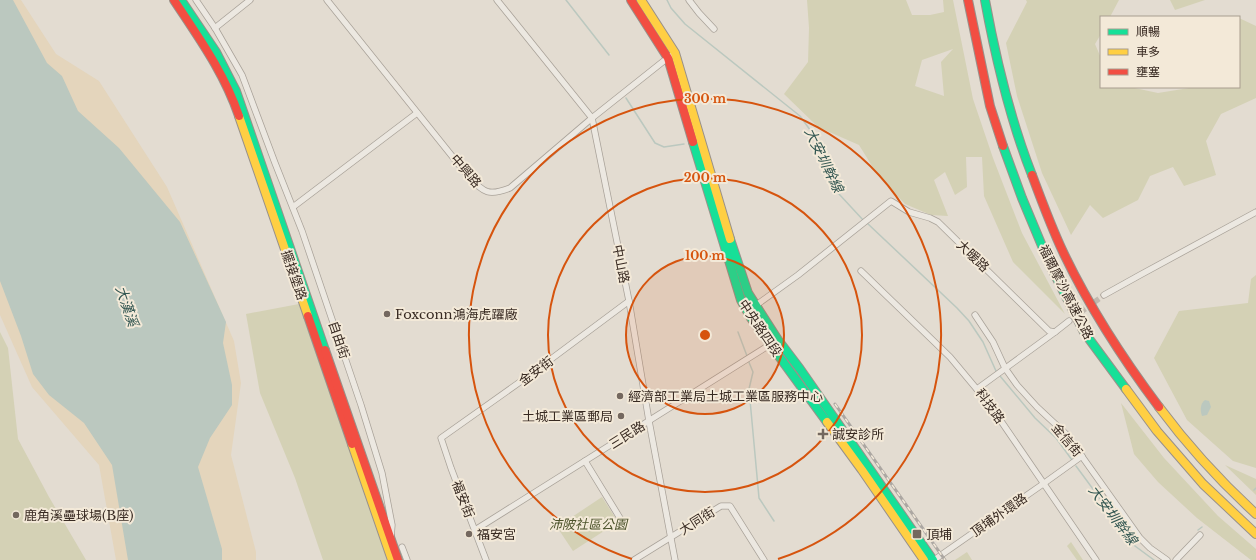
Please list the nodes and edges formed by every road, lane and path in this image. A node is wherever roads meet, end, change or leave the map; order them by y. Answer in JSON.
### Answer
{"nodes":[{"id":1,"x":174,"y":0,"type":"edge"},
{"id":2,"x":181,"y":0,"type":"edge"},
{"id":3,"x":196,"y":0,"type":"edge"},
{"id":4,"x":250,"y":0,"type":"edge"},
{"id":5,"x":327,"y":0,"type":"edge"},
{"id":6,"x":497,"y":0,"type":"edge"},
{"id":7,"x":631,"y":0,"type":"edge"},
{"id":8,"x":641,"y":0,"type":"edge"},
{"id":9,"x":689,"y":0,"type":"edge"},
{"id":10,"x":968,"y":0,"type":"edge"},
{"id":11,"x":986,"y":0,"type":"edge"},
{"id":12,"x":215,"y":28,"type":"junction"},
{"id":13,"x":714,"y":29,"type":"dead end"},
{"id":14,"x":675,"y":53,"type":"junction"},
{"id":15,"x":668,"y":58,"type":"junction"},
{"id":16,"x":418,"y":113,"type":"junction"},
{"id":17,"x":592,"y":118,"type":"junction"},
{"id":18,"x":293,"y":207,"type":"junction"},
{"id":19,"x":1256,"y":212,"type":"edge"},
{"id":20,"x":861,"y":271,"type":"dead end"},
{"id":21,"x":1104,"y":295,"type":"tunnel mouth"},
{"id":22,"x":629,"y":301,"type":"junction"},
{"id":23,"x":755,"y":306,"type":"junction"},
{"id":24,"x":746,"y":311,"type":"junction"},
{"id":25,"x":975,"y":315,"type":"dead end"},
{"id":26,"x":1069,"y":321,"type":"tunnel mouth"},
{"id":27,"x":1055,"y":332,"type":"junction"},
{"id":28,"x":778,"y":340,"type":"junction"},
{"id":29,"x":770,"y":344,"type":"junction"},
{"id":30,"x":1005,"y":368,"type":"junction"},
{"id":31,"x":977,"y":388,"type":"junction"},
{"id":32,"x":649,"y":421,"type":"junction"},
{"id":33,"x":441,"y":438,"type":"joint"},
{"id":34,"x":1082,"y":456,"type":"junction"},
{"id":35,"x":585,"y":461,"type":"junction"},
{"id":36,"x":1044,"y":484,"type":"junction"},
{"id":37,"x":1256,"y":514,"type":"edge"},
{"id":38,"x":623,"y":523,"type":"dead end"},
{"id":39,"x":475,"y":530,"type":"junction"},
{"id":40,"x":1256,"y":534,"type":"edge"},
{"id":41,"x":1200,"y":535,"type":"dead end"},
{"id":42,"x":671,"y":537,"type":"junction"},
{"id":43,"x":391,"y":540,"type":"junction"},
{"id":44,"x":402,"y":547,"type":"dead end"},
{"id":45,"x":392,"y":560,"type":"edge"},
{"id":46,"x":398,"y":560,"type":"edge"},
{"id":47,"x":407,"y":560,"type":"edge"},
{"id":48,"x":486,"y":560,"type":"edge"},
{"id":49,"x":634,"y":560,"type":"edge"},
{"id":50,"x":675,"y":560,"type":"edge"},
{"id":51,"x":764,"y":560,"type":"edge"},
{"id":52,"x":924,"y":560,"type":"edge"},
{"id":53,"x":934,"y":560,"type":"edge"},
{"id":54,"x":1096,"y":560,"type":"edge"},
{"id":55,"x":1166,"y":560,"type":"edge"},
{"id":56,"x":1176,"y":560,"type":"edge"}],
"edges":[{"from":1,"to":45,"type":"main road","name":"擺接堡路"},
{"from":2,"to":43,"type":"main road","name":"擺接堡路"},
{"from":3,"to":12,"type":"street","name":"自由街"},
{"from":4,"to":12,"type":"street"},
{"from":5,"to":16,"type":"street","name":"中興路"},
{"from":6,"to":17,"type":"street","name":"中山路"},
{"from":7,"to":15,"type":"main road","name":"中央路四段"},
{"from":8,"to":14,"type":"main road","name":"中央路四段"},
{"from":9,"to":13,"type":"street"},
{"from":10,"to":40,"type":"main road","name":"福爾摩沙高速公路"},
{"from":11,"to":37,"type":"main road","name":"福爾摩沙高速公路"},
{"from":12,"to":18,"type":"street","name":"自由街"},
{"from":14,"to":15,"type":"street","name":"中興路"},
{"from":14,"to":23,"type":"main road","name":"中央路四段"},
{"from":15,"to":17,"type":"street","name":"中興路"},
{"from":15,"to":24,"type":"main road","name":"中央路四段"},
{"from":16,"to":17,"type":"street","name":"中興路"},
{"from":16,"to":18,"type":"street"},
{"from":17,"to":22,"type":"street","name":"中山路"},
{"from":18,"to":43,"type":"street","name":"自由街"},
{"from":19,"to":21,"type":"street"},
{"from":20,"to":31,"type":"street","name":"科技路"},
{"from":22,"to":32,"type":"street","name":"中山路"},
{"from":22,"to":33,"type":"street","name":"金安街"},
{"from":23,"to":24,"type":"street"},
{"from":23,"to":27,"type":"street","name":"大暖路"},
{"from":23,"to":28,"type":"main road","name":"中央路四段"},
{"from":24,"to":29,"type":"main road","name":"中央路四段"},
{"from":25,"to":30,"type":"street","name":"金信街"},
{"from":26,"to":27,"type":"street"},
{"from":27,"to":30,"type":"street"},
{"from":28,"to":29,"type":"street","name":"三民路"},
{"from":28,"to":53,"type":"main road","name":"中央路四段"},
{"from":29,"to":32,"type":"street","name":"三民路"},
{"from":29,"to":52,"type":"main road","name":"中央路四段"},
{"from":30,"to":31,"type":"street"},
{"from":30,"to":34,"type":"street","name":"金信街"},
{"from":31,"to":36,"type":"street","name":"科技路"},
{"from":32,"to":35,"type":"street","name":"三民路"},
{"from":32,"to":42,"type":"street","name":"中山路"},
{"from":33,"to":39,"type":"street","name":"福安街"},
{"from":34,"to":36,"type":"street","name":"頂埔外環路"},
{"from":34,"to":55,"type":"street","name":"金信街"},
{"from":35,"to":38,"type":"street"},
{"from":35,"to":39,"type":"street","name":"三民路"},
{"from":36,"to":53,"type":"street","name":"頂埔外環路"},
{"from":36,"to":54,"type":"street","name":"科技路"},
{"from":39,"to":48,"type":"street","name":"福安街"},
{"from":41,"to":56,"type":"street"},
{"from":42,"to":49,"type":"street"},
{"from":42,"to":50,"type":"street","name":"中山路"},
{"from":42,"to":51,"type":"street","name":"大同街"},
{"from":43,"to":46,"type":"main road","name":"擺接堡路"},
{"from":44,"to":47,"type":"street"}]}
